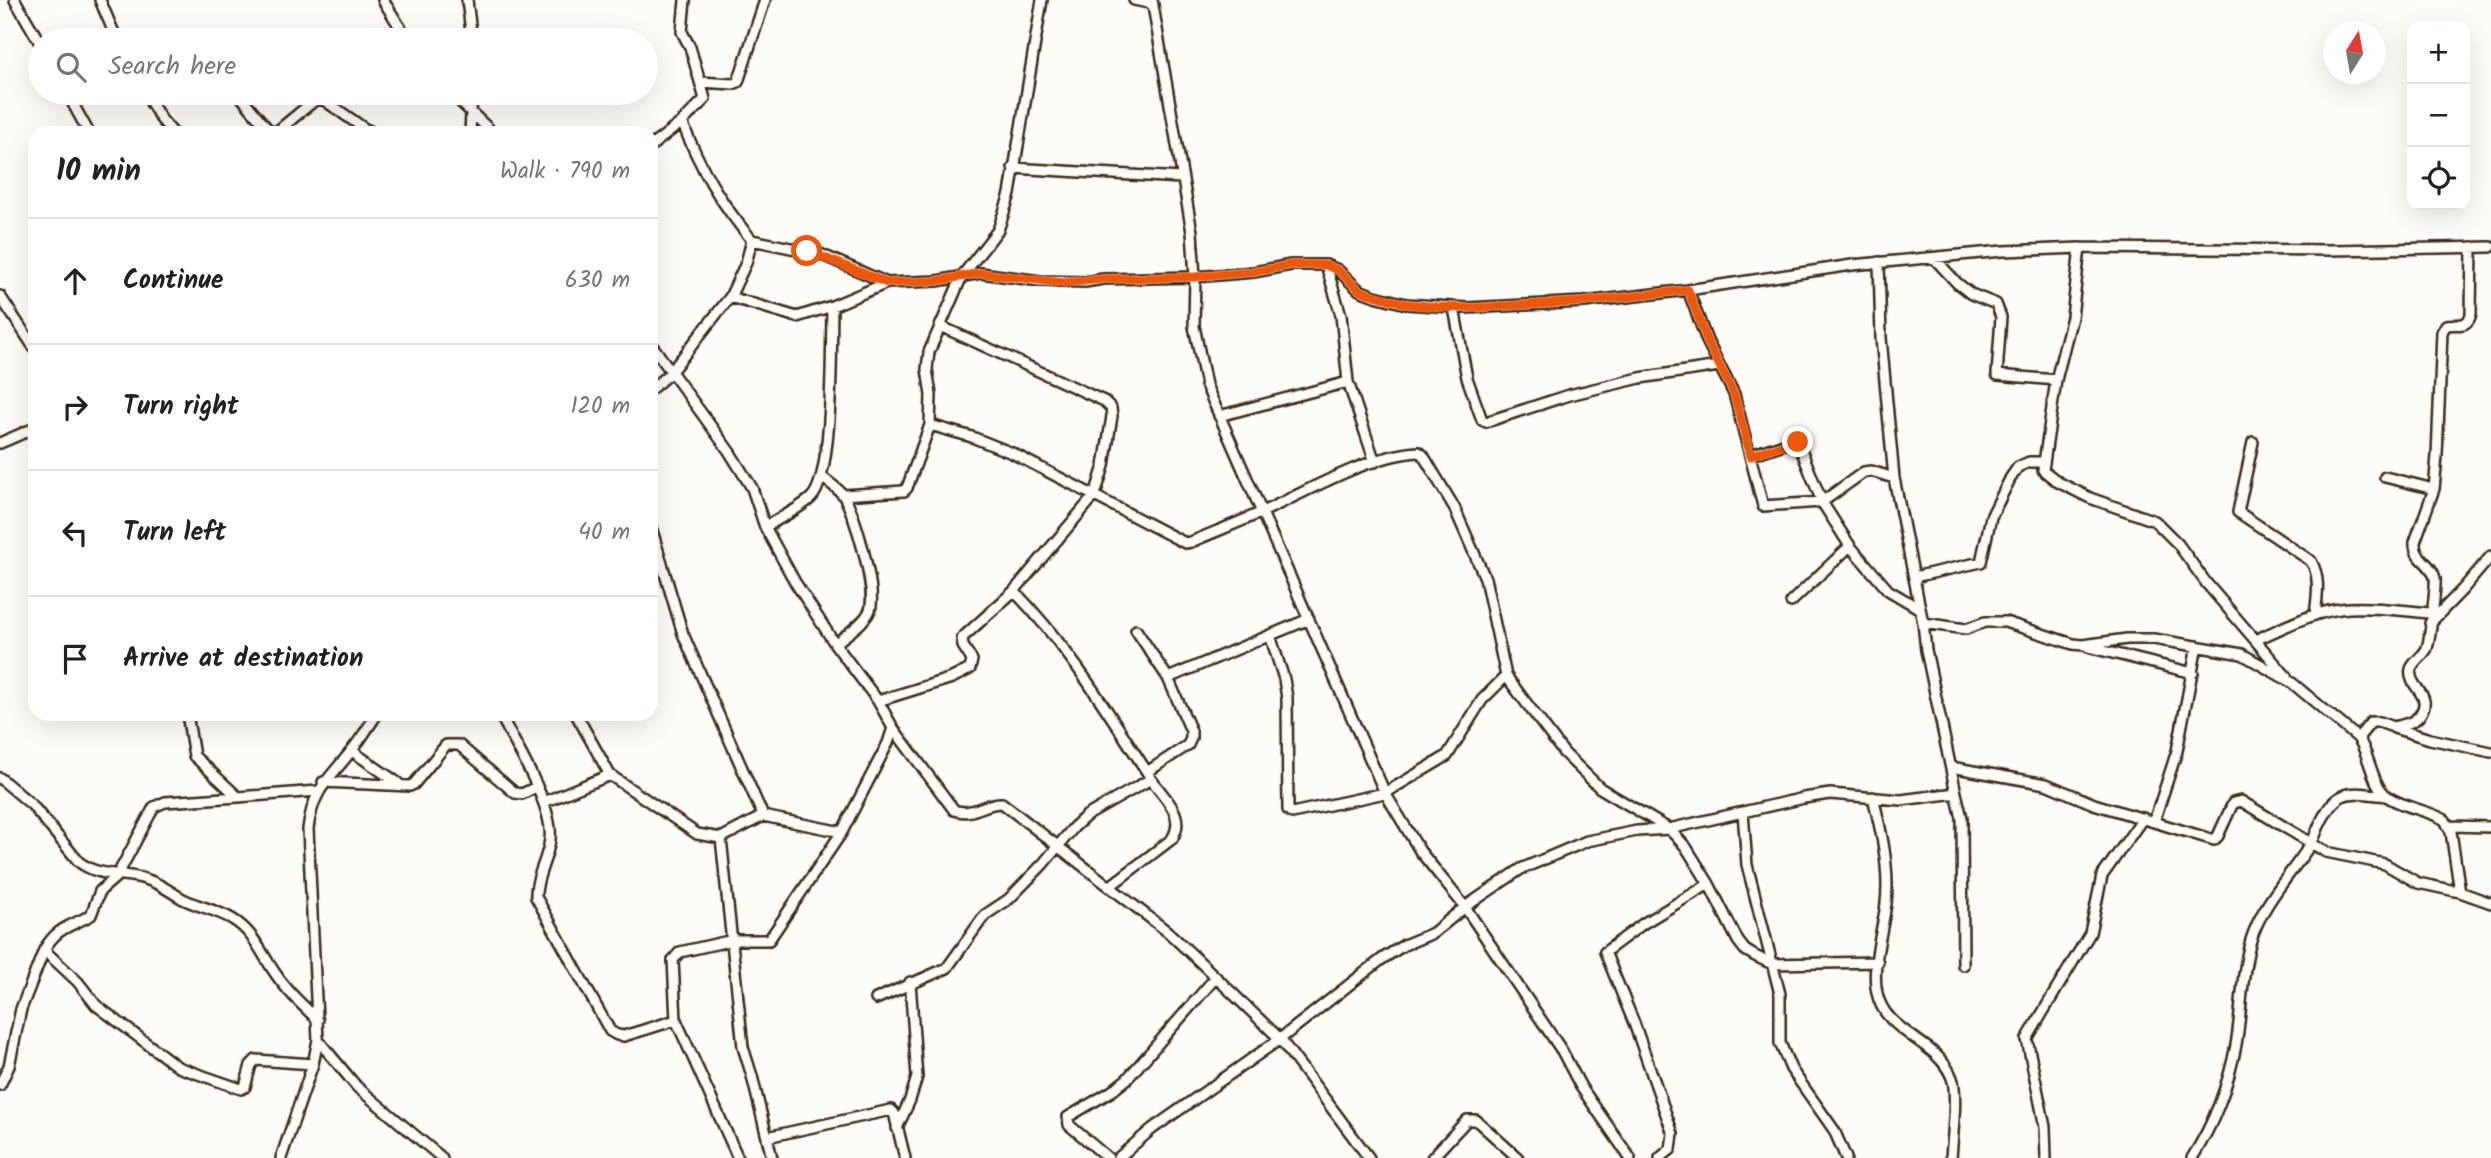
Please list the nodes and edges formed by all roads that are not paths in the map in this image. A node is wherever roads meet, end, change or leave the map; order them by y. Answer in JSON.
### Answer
{"nodes":[{"id":1,"x":15,"y":0,"type":"edge"},
{"id":2,"x":100,"y":0,"type":"edge"},
{"id":3,"x":383,"y":0,"type":"edge"},
{"id":4,"x":467,"y":0,"type":"edge"},
{"id":5,"x":685,"y":0,"type":"edge"},
{"id":6,"x":765,"y":0,"type":"edge"},
{"id":7,"x":1042,"y":0,"type":"edge"},
{"id":8,"x":1134,"y":0,"type":"edge"},
{"id":9,"x":1152,"y":2,"type":"edge"},
{"id":10,"x":31,"y":28,"type":"edge"},
{"id":11,"x":112,"y":28,"type":"edge"},
{"id":12,"x":400,"y":28,"type":"edge"},
{"id":13,"x":470,"y":28,"type":"edge"},
{"id":14,"x":700,"y":82,"type":"junction"},
{"id":15,"x":74,"y":105,"type":"edge"},
{"id":16,"x":152,"y":105,"type":"edge"},
{"id":17,"x":247,"y":105,"type":"edge"},
{"id":18,"x":306,"y":105,"type":"edge"},
{"id":19,"x":331,"y":105,"type":"edge"},
{"id":20,"x":464,"y":105,"type":"edge"},
{"id":21,"x":471,"y":105,"type":"edge"},
{"id":22,"x":471,"y":112,"type":"junction"},
{"id":23,"x":682,"y":122,"type":"junction"},
{"id":24,"x":85,"y":126,"type":"edge"},
{"id":25,"x":167,"y":126,"type":"edge"},
{"id":26,"x":263,"y":126,"type":"edge"},
{"id":27,"x":276,"y":126,"type":"edge"},
{"id":28,"x":361,"y":126,"type":"edge"},
{"id":29,"x":470,"y":126,"type":"edge"},
{"id":30,"x":486,"y":126,"type":"edge"},
{"id":31,"x":658,"y":141,"type":"edge"},
{"id":32,"x":1013,"y":167,"type":"junction"},
{"id":33,"x":1181,"y":178,"type":"junction"},
{"id":34,"x":752,"y":240,"type":"junction"},
{"id":35,"x":2472,"y":247,"type":"junction"},
{"id":36,"x":2491,"y":247,"type":"edge"},
{"id":37,"x":2080,"y":248,"type":"junction"},
{"id":38,"x":1934,"y":258,"type":"junction"},
{"id":39,"x":1878,"y":262,"type":"junction"},
{"id":40,"x":1326,"y":265,"type":"junction"},
{"id":41,"x":962,"y":276,"type":"junction"},
{"id":42,"x":1195,"y":277,"type":"junction"},
{"id":43,"x":887,"y":283,"type":"junction"},
{"id":44,"x":1688,"y":290,"type":"junction"},
{"id":45,"x":0,"y":296,"type":"edge"},
{"id":46,"x":730,"y":297,"type":"junction"},
{"id":47,"x":832,"y":306,"type":"junction"},
{"id":48,"x":1454,"y":308,"type":"junction"},
{"id":49,"x":940,"y":326,"type":"junction"},
{"id":50,"x":28,"y":338,"type":"edge"},
{"id":51,"x":658,"y":355,"type":"edge"},
{"id":52,"x":1719,"y":366,"type":"junction"},
{"id":53,"x":670,"y":373,"type":"junction"},
{"id":54,"x":2056,"y":380,"type":"junction"},
{"id":55,"x":1348,"y":382,"type":"junction"},
{"id":56,"x":658,"y":383,"type":"edge"},
{"id":57,"x":1219,"y":416,"type":"junction"},
{"id":58,"x":930,"y":425,"type":"junction"},
{"id":59,"x":28,"y":431,"type":"edge"},
{"id":60,"x":2253,"y":442,"type":"dead end"},
{"id":61,"x":0,"y":443,"type":"edge"},
{"id":62,"x":1751,"y":456,"type":"junction"},
{"id":63,"x":2043,"y":461,"type":"junction"},
{"id":64,"x":1376,"y":462,"type":"junction"},
{"id":65,"x":822,"y":477,"type":"junction"},
{"id":66,"x":2385,"y":477,"type":"dead end"},
{"id":67,"x":1894,"y":478,"type":"junction"},
{"id":68,"x":2434,"y":489,"type":"junction"},
{"id":69,"x":843,"y":495,"type":"junction"},
{"id":70,"x":1095,"y":495,"type":"junction"},
{"id":71,"x":1822,"y":502,"type":"junction"},
{"id":72,"x":1262,"y":512,"type":"junction"},
{"id":73,"x":765,"y":527,"type":"junction"},
{"id":74,"x":1850,"y":546,"type":"junction"},
{"id":75,"x":658,"y":550,"type":"edge"},
{"id":76,"x":2491,"y":556,"type":"edge"},
{"id":77,"x":1914,"y":577,"type":"junction"},
{"id":78,"x":1014,"y":591,"type":"junction"},
{"id":79,"x":1791,"y":602,"type":"dead end"},
{"id":80,"x":1920,"y":610,"type":"junction"},
{"id":81,"x":2315,"y":615,"type":"junction"},
{"id":82,"x":2430,"y":618,"type":"junction"},
{"id":83,"x":1309,"y":619,"type":"junction"},
{"id":84,"x":1923,"y":623,"type":"junction"},
{"id":85,"x":1136,"y":630,"type":"dead end"},
{"id":86,"x":1270,"y":635,"type":"junction"},
{"id":87,"x":2255,"y":640,"type":"junction"},
{"id":88,"x":835,"y":644,"type":"junction"},
{"id":89,"x":2083,"y":645,"type":"junction"},
{"id":90,"x":2197,"y":646,"type":"junction"},
{"id":91,"x":2193,"y":673,"type":"junction"},
{"id":92,"x":1506,"y":676,"type":"junction"},
{"id":93,"x":1168,"y":678,"type":"junction"},
{"id":94,"x":2291,"y":682,"type":"junction"},
{"id":95,"x":878,"y":702,"type":"junction"},
{"id":96,"x":188,"y":721,"type":"edge"},
{"id":97,"x":372,"y":721,"type":"edge"},
{"id":98,"x":503,"y":721,"type":"edge"},
{"id":99,"x":580,"y":721,"type":"edge"},
{"id":100,"x":2393,"y":727,"type":"junction"},
{"id":101,"x":893,"y":728,"type":"junction"},
{"id":102,"x":2358,"y":738,"type":"junction"},
{"id":103,"x":352,"y":751,"type":"junction"},
{"id":104,"x":2491,"y":752,"type":"edge"},
{"id":105,"x":1951,"y":767,"type":"junction"},
{"id":106,"x":610,"y":775,"type":"junction"},
{"id":107,"x":1149,"y":776,"type":"junction"},
{"id":108,"x":0,"y":778,"type":"edge"},
{"id":109,"x":324,"y":782,"type":"junction"},
{"id":110,"x":400,"y":784,"type":"junction"},
{"id":111,"x":536,"y":787,"type":"junction"},
{"id":112,"x":318,"y":791,"type":"junction"},
{"id":113,"x":1385,"y":793,"type":"junction"},
{"id":114,"x":1956,"y":793,"type":"junction"},
{"id":115,"x":2387,"y":796,"type":"junction"},
{"id":116,"x":238,"y":797,"type":"junction"},
{"id":117,"x":1873,"y":797,"type":"junction"},
{"id":118,"x":544,"y":802,"type":"junction"},
{"id":119,"x":1743,"y":813,"type":"junction"},
{"id":120,"x":763,"y":816,"type":"junction"},
{"id":121,"x":2143,"y":818,"type":"junction"},
{"id":122,"x":2154,"y":822,"type":"junction"},
{"id":123,"x":2449,"y":825,"type":"junction"},
{"id":124,"x":2491,"y":827,"type":"edge"},
{"id":125,"x":1668,"y":830,"type":"junction"},
{"id":126,"x":842,"y":832,"type":"junction"},
{"id":127,"x":721,"y":838,"type":"junction"},
{"id":128,"x":2311,"y":844,"type":"junction"},
{"id":129,"x":1057,"y":845,"type":"junction"},
{"id":130,"x":117,"y":876,"type":"junction"},
{"id":131,"x":1709,"y":884,"type":"junction"},
{"id":132,"x":1109,"y":887,"type":"junction"},
{"id":133,"x":2460,"y":892,"type":"junction"},
{"id":134,"x":2491,"y":903,"type":"edge"},
{"id":135,"x":1465,"y":907,"type":"junction"},
{"id":136,"x":733,"y":940,"type":"junction"},
{"id":137,"x":44,"y":950,"type":"junction"},
{"id":138,"x":1878,"y":962,"type":"junction"},
{"id":139,"x":1772,"y":964,"type":"junction"},
{"id":140,"x":1963,"y":965,"type":"dead end"},
{"id":141,"x":1216,"y":977,"type":"junction"},
{"id":142,"x":911,"y":982,"type":"junction"},
{"id":143,"x":876,"y":999,"type":"dead end"},
{"id":144,"x":318,"y":1020,"type":"junction"},
{"id":145,"x":676,"y":1020,"type":"junction"},
{"id":146,"x":1280,"y":1039,"type":"junction"},
{"id":147,"x":318,"y":1040,"type":"junction"},
{"id":148,"x":313,"y":1064,"type":"junction"},
{"id":149,"x":0,"y":1085,"type":"edge"},
{"id":150,"x":897,"y":1128,"type":"junction"},
{"id":151,"x":767,"y":1137,"type":"junction"},
{"id":152,"x":281,"y":1158,"type":"edge"},
{"id":153,"x":442,"y":1158,"type":"edge"},
{"id":154,"x":738,"y":1158,"type":"edge"},
{"id":155,"x":772,"y":1158,"type":"edge"},
{"id":156,"x":905,"y":1158,"type":"edge"},
{"id":157,"x":1108,"y":1158,"type":"edge"},
{"id":158,"x":1118,"y":1158,"type":"edge"},
{"id":159,"x":1369,"y":1158,"type":"edge"},
{"id":160,"x":1432,"y":1158,"type":"edge"},
{"id":161,"x":1518,"y":1158,"type":"edge"},
{"id":162,"x":1630,"y":1158,"type":"edge"},
{"id":163,"x":1660,"y":1158,"type":"edge"},
{"id":164,"x":1846,"y":1158,"type":"edge"},
{"id":165,"x":1951,"y":1158,"type":"edge"},
{"id":166,"x":2046,"y":1158,"type":"edge"},
{"id":167,"x":2192,"y":1158,"type":"edge"}],
"edges":[{"from":1,"to":10,"type":"street"},
{"from":2,"to":11,"type":"street"},
{"from":3,"to":12,"type":"street"},
{"from":4,"to":13,"type":"street"},
{"from":5,"to":14,"type":"street"},
{"from":6,"to":14,"type":"street"},
{"from":7,"to":32,"type":"street"},
{"from":8,"to":9,"type":"street"},
{"from":9,"to":33,"type":"street"},
{"from":14,"to":23,"type":"street"},
{"from":15,"to":24,"type":"street"},
{"from":16,"to":25,"type":"street"},
{"from":17,"to":26,"type":"street"},
{"from":18,"to":27,"type":"street"},
{"from":19,"to":28,"type":"street"},
{"from":20,"to":22,"type":"street"},
{"from":21,"to":22,"type":"street"},
{"from":22,"to":29,"type":"street"},
{"from":22,"to":30,"type":"street"},
{"from":23,"to":31,"type":"street"},
{"from":23,"to":34,"type":"street"},
{"from":32,"to":33,"type":"street"},
{"from":32,"to":41,"type":"street"},
{"from":33,"to":42,"type":"street"},
{"from":34,"to":43,"type":"street"},
{"from":34,"to":46,"type":"street"},
{"from":35,"to":36,"type":"street"},
{"from":35,"to":37,"type":"street"},
{"from":35,"to":68,"type":"street"},
{"from":37,"to":38,"type":"street"},
{"from":37,"to":54,"type":"street"},
{"from":38,"to":39,"type":"street"},
{"from":38,"to":54,"type":"street"},
{"from":39,"to":44,"type":"street"},
{"from":39,"to":67,"type":"street"},
{"from":40,"to":42,"type":"street"},
{"from":40,"to":48,"type":"street"},
{"from":40,"to":55,"type":"street"},
{"from":41,"to":42,"type":"street"},
{"from":41,"to":43,"type":"street"},
{"from":41,"to":49,"type":"street"},
{"from":42,"to":57,"type":"street"},
{"from":43,"to":47,"type":"street"},
{"from":44,"to":48,"type":"street"},
{"from":44,"to":52,"type":"street"},
{"from":45,"to":50,"type":"street"},
{"from":46,"to":47,"type":"street"},
{"from":46,"to":53,"type":"street"},
{"from":47,"to":65,"type":"street"},
{"from":48,"to":52,"type":"street"},
{"from":49,"to":58,"type":"street"},
{"from":49,"to":70,"type":"street"},
{"from":51,"to":53,"type":"street"},
{"from":52,"to":62,"type":"street"},
{"from":53,"to":56,"type":"street"},
{"from":53,"to":73,"type":"street"},
{"from":54,"to":63,"type":"street"},
{"from":55,"to":57,"type":"street"},
{"from":55,"to":64,"type":"street"},
{"from":57,"to":72,"type":"street"},
{"from":58,"to":69,"type":"street"},
{"from":58,"to":70,"type":"street"},
{"from":59,"to":61,"type":"street"},
{"from":60,"to":81,"type":"street"},
{"from":62,"to":71,"type":"street"},
{"from":62,"to":71,"type":"street"},
{"from":63,"to":77,"type":"street"},
{"from":63,"to":87,"type":"street"},
{"from":64,"to":72,"type":"street"},
{"from":64,"to":92,"type":"street"},
{"from":65,"to":69,"type":"street"},
{"from":65,"to":73,"type":"street"},
{"from":66,"to":68,"type":"street"},
{"from":67,"to":71,"type":"street"},
{"from":67,"to":77,"type":"street"},
{"from":68,"to":82,"type":"street"},
{"from":69,"to":88,"type":"street"},
{"from":70,"to":72,"type":"street"},
{"from":70,"to":78,"type":"street"},
{"from":71,"to":74,"type":"street"},
{"from":72,"to":83,"type":"street"},
{"from":73,"to":88,"type":"street"},
{"from":74,"to":79,"type":"street"},
{"from":74,"to":80,"type":"street"},
{"from":75,"to":120,"type":"street"},
{"from":76,"to":82,"type":"street"},
{"from":77,"to":80,"type":"street"},
{"from":78,"to":95,"type":"street"},
{"from":78,"to":107,"type":"street"},
{"from":80,"to":84,"type":"street"},
{"from":81,"to":82,"type":"street"},
{"from":81,"to":87,"type":"street"},
{"from":82,"to":100,"type":"street"},
{"from":83,"to":86,"type":"street"},
{"from":83,"to":113,"type":"street"},
{"from":84,"to":89,"type":"street"},
{"from":84,"to":105,"type":"street"},
{"from":85,"to":93,"type":"street"},
{"from":86,"to":93,"type":"street"},
{"from":86,"to":113,"type":"street"},
{"from":87,"to":94,"type":"street"},
{"from":88,"to":95,"type":"street"},
{"from":89,"to":90,"type":"street"},
{"from":89,"to":91,"type":"street"},
{"from":90,"to":91,"type":"street"},
{"from":90,"to":94,"type":"street"},
{"from":91,"to":122,"type":"street"},
{"from":92,"to":113,"type":"street"},
{"from":92,"to":125,"type":"street"},
{"from":93,"to":107,"type":"street"},
{"from":94,"to":102,"type":"street"},
{"from":95,"to":101,"type":"street"},
{"from":96,"to":116,"type":"street"},
{"from":97,"to":103,"type":"street"},
{"from":98,"to":111,"type":"street"},
{"from":99,"to":106,"type":"street"},
{"from":100,"to":102,"type":"street"},
{"from":100,"to":104,"type":"street"},
{"from":101,"to":126,"type":"street"},
{"from":101,"to":129,"type":"street"},
{"from":102,"to":115,"type":"street"},
{"from":103,"to":109,"type":"street"},
{"from":103,"to":110,"type":"street"},
{"from":105,"to":114,"type":"street"},
{"from":105,"to":121,"type":"street"},
{"from":106,"to":118,"type":"street"},
{"from":106,"to":127,"type":"street"},
{"from":107,"to":129,"type":"street"},
{"from":107,"to":132,"type":"street"},
{"from":108,"to":130,"type":"street"},
{"from":109,"to":110,"type":"street"},
{"from":109,"to":112,"type":"street"},
{"from":110,"to":111,"type":"street"},
{"from":111,"to":118,"type":"street"},
{"from":112,"to":116,"type":"street"},
{"from":112,"to":144,"type":"street"},
{"from":113,"to":135,"type":"street"},
{"from":114,"to":117,"type":"street"},
{"from":114,"to":140,"type":"street"},
{"from":115,"to":123,"type":"street"},
{"from":115,"to":128,"type":"street"},
{"from":116,"to":130,"type":"street"},
{"from":117,"to":119,"type":"street"},
{"from":117,"to":138,"type":"street"},
{"from":118,"to":145,"type":"street"},
{"from":119,"to":125,"type":"street"},
{"from":119,"to":139,"type":"street"},
{"from":120,"to":126,"type":"street"},
{"from":120,"to":127,"type":"street"},
{"from":121,"to":122,"type":"street"},
{"from":121,"to":166,"type":"street"},
{"from":122,"to":128,"type":"street"},
{"from":123,"to":124,"type":"street"},
{"from":123,"to":133,"type":"street"},
{"from":125,"to":131,"type":"street"},
{"from":125,"to":135,"type":"street"},
{"from":126,"to":136,"type":"street"},
{"from":127,"to":136,"type":"street"},
{"from":128,"to":133,"type":"street"},
{"from":128,"to":167,"type":"street"},
{"from":129,"to":132,"type":"street"},
{"from":129,"to":142,"type":"street"},
{"from":130,"to":137,"type":"street"},
{"from":130,"to":144,"type":"street"},
{"from":131,"to":139,"type":"street"},
{"from":131,"to":163,"type":"street"},
{"from":132,"to":141,"type":"street"},
{"from":133,"to":134,"type":"street"},
{"from":135,"to":146,"type":"street"},
{"from":135,"to":162,"type":"street"},
{"from":136,"to":145,"type":"street"},
{"from":136,"to":151,"type":"street"},
{"from":137,"to":148,"type":"street"},
{"from":137,"to":149,"type":"street"},
{"from":138,"to":139,"type":"street"},
{"from":138,"to":165,"type":"street"},
{"from":139,"to":164,"type":"street"},
{"from":141,"to":146,"type":"street"},
{"from":141,"to":157,"type":"street"},
{"from":142,"to":143,"type":"street"},
{"from":142,"to":150,"type":"street"},
{"from":144,"to":147,"type":"street"},
{"from":145,"to":154,"type":"street"},
{"from":146,"to":158,"type":"street"},
{"from":146,"to":159,"type":"street"},
{"from":147,"to":148,"type":"street"},
{"from":147,"to":153,"type":"street"},
{"from":148,"to":152,"type":"street"},
{"from":150,"to":151,"type":"street"},
{"from":150,"to":156,"type":"street"},
{"from":151,"to":155,"type":"street"},
{"from":160,"to":161,"type":"street"}]}
